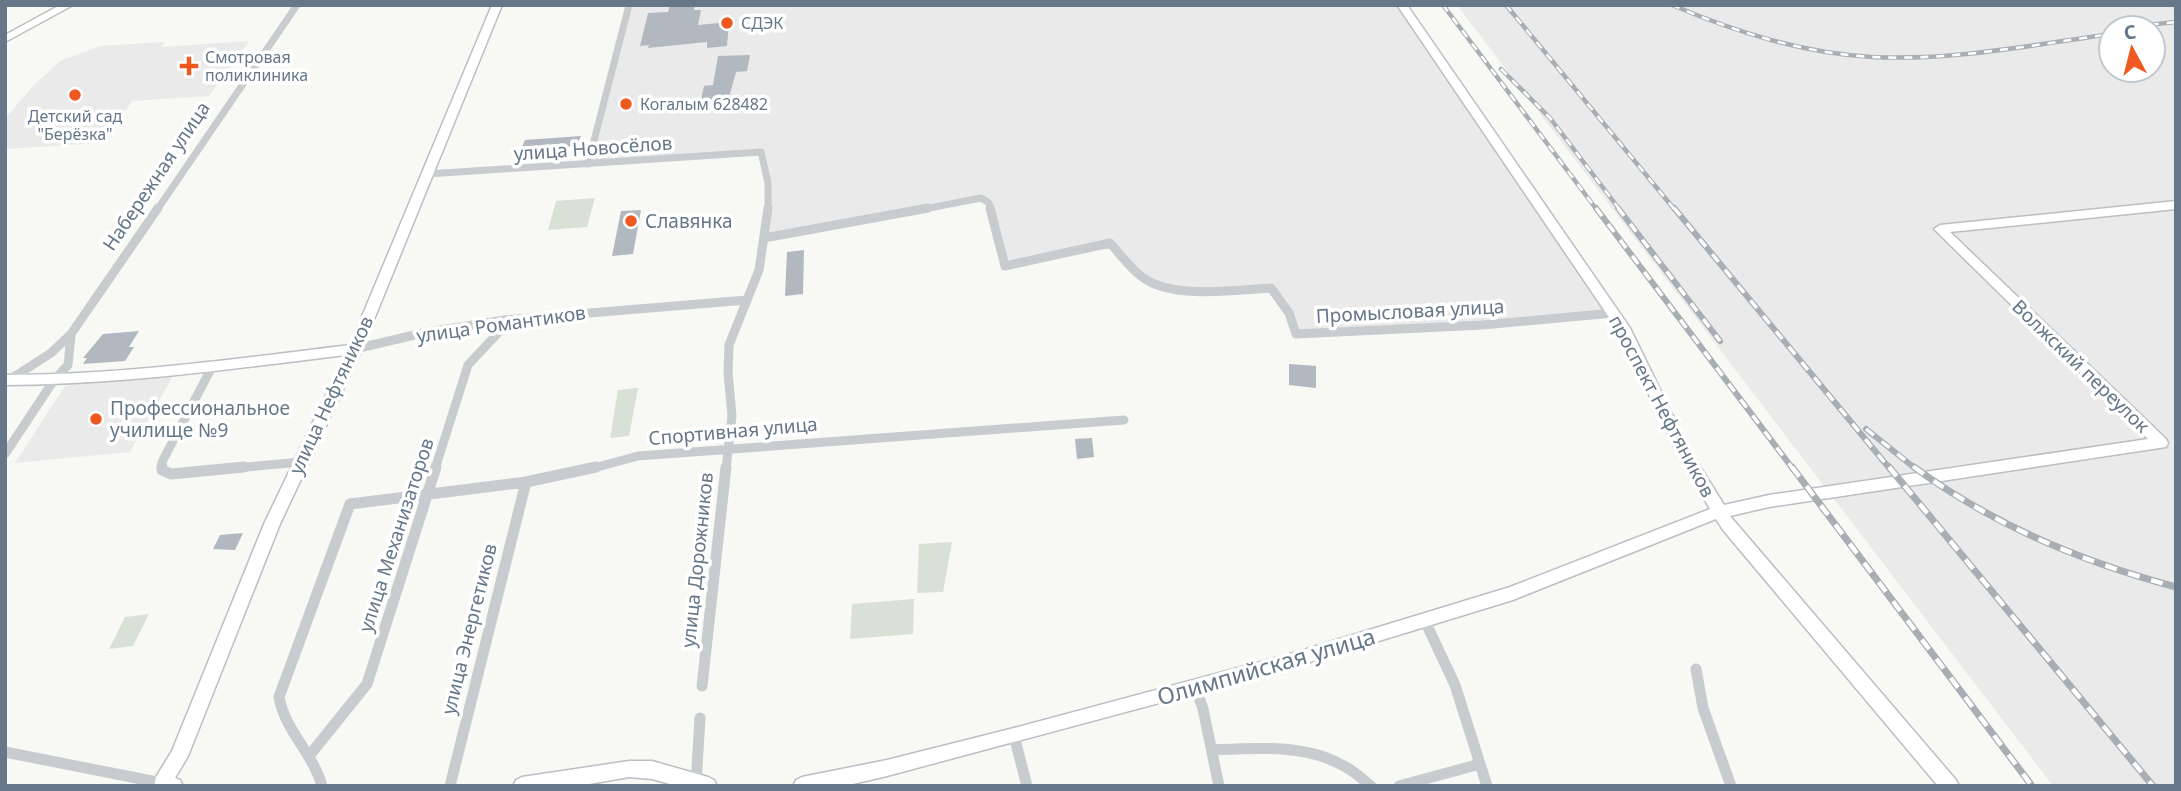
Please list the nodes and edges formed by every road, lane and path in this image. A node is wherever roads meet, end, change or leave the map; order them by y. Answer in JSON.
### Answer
{"nodes":[{"id":1,"x":70,"y":5,"type":"edge"},
{"id":2,"x":297,"y":5,"type":"edge"},
{"id":3,"x":497,"y":5,"type":"edge"},
{"id":4,"x":629,"y":5,"type":"edge"},
{"id":5,"x":1402,"y":5,"type":"edge"},
{"id":6,"x":5,"y":39,"type":"edge"},
{"id":7,"x":761,"y":152,"type":"joint"},
{"id":8,"x":588,"y":164,"type":"junction"},
{"id":9,"x":428,"y":174,"type":"junction"},
{"id":10,"x":2176,"y":205,"type":"edge"},
{"id":11,"x":764,"y":238,"type":"junction"},
{"id":12,"x":747,"y":300,"type":"junction"},
{"id":13,"x":1614,"y":313,"type":"junction"},
{"id":14,"x":505,"y":320,"type":"junction"},
{"id":15,"x":71,"y":334,"type":"junction"},
{"id":16,"x":355,"y":349,"type":"junction"},
{"id":17,"x":212,"y":367,"type":"junction"},
{"id":18,"x":7,"y":380,"type":"edge"},
{"id":19,"x":54,"y":380,"type":"junction"},
{"id":20,"x":1124,"y":419,"type":"dead end"},
{"id":21,"x":729,"y":448,"type":"junction"},
{"id":22,"x":5,"y":454,"type":"edge"},
{"id":23,"x":300,"y":461,"type":"junction"},
{"id":24,"x":526,"y":482,"type":"junction"},
{"id":25,"x":426,"y":496,"type":"junction"},
{"id":26,"x":1719,"y":512,"type":"junction"},
{"id":27,"x":1425,"y":621,"type":"junction"},
{"id":28,"x":1696,"y":669,"type":"dead end"},
{"id":29,"x":702,"y":685,"type":"dead end"},
{"id":30,"x":1195,"y":686,"type":"junction"},
{"id":31,"x":700,"y":718,"type":"dead end"},
{"id":32,"x":1014,"y":736,"type":"junction"},
{"id":33,"x":1212,"y":750,"type":"junction"},
{"id":34,"x":5,"y":752,"type":"edge"},
{"id":35,"x":310,"y":756,"type":"junction"},
{"id":36,"x":1480,"y":765,"type":"junction"},
{"id":37,"x":168,"y":784,"type":"edge"},
{"id":38,"x":534,"y":784,"type":"edge"},
{"id":39,"x":700,"y":785,"type":"edge"},
{"id":40,"x":323,"y":786,"type":"edge"},
{"id":41,"x":450,"y":786,"type":"edge"},
{"id":42,"x":802,"y":786,"type":"edge"},
{"id":43,"x":1027,"y":786,"type":"edge"},
{"id":44,"x":1219,"y":786,"type":"edge"},
{"id":45,"x":1371,"y":786,"type":"edge"},
{"id":46,"x":1399,"y":786,"type":"edge"},
{"id":47,"x":1487,"y":786,"type":"edge"},
{"id":48,"x":1731,"y":786,"type":"edge"},
{"id":49,"x":1950,"y":786,"type":"edge"}],
"edges":[{"from":1,"to":6,"type":"street"},
{"from":2,"to":15,"type":"street","name":"Набережная улица"},
{"from":3,"to":9,"type":"street","name":"улица Нефтяников"},
{"from":4,"to":8,"type":"street"},
{"from":5,"to":13,"type":"street","name":"проспект Нефтяников"},
{"from":7,"to":8,"type":"street","name":"улица Новосёлов"},
{"from":7,"to":11,"type":"street","name":"улица Дорожников"},
{"from":8,"to":9,"type":"street","name":"улица Новосёлов"},
{"from":9,"to":16,"type":"street","name":"улица Нефтяников"},
{"from":10,"to":26,"type":"street","name":"Волжский переулок"},
{"from":11,"to":12,"type":"street","name":"улица Дорожников"},
{"from":11,"to":13,"type":"street","name":"Промысловая улица"},
{"from":12,"to":14,"type":"street","name":"улица Романтиков"},
{"from":12,"to":21,"type":"street","name":"улица Дорожников"},
{"from":13,"to":26,"type":"street","name":"проспект Нефтяников"},
{"from":14,"to":16,"type":"street","name":"улица Романтиков"},
{"from":14,"to":25,"type":"street","name":"улица Механизаторов"},
{"from":15,"to":18,"type":"street","name":"Набережная улица"},
{"from":15,"to":19,"type":"street","name":"Набережная улица"},
{"from":16,"to":17,"type":"street","name":"улица Романтиков"},
{"from":16,"to":23,"type":"street","name":"улица Нефтяников"},
{"from":17,"to":19,"type":"street","name":"улица Романтиков"},
{"from":17,"to":23,"type":"street"},
{"from":18,"to":19,"type":"street","name":"улица Романтиков"},
{"from":19,"to":22,"type":"street","name":"Набережная улица"},
{"from":20,"to":21,"type":"street","name":"Спортивная улица"},
{"from":21,"to":24,"type":"street","name":"Спортивная улица"},
{"from":21,"to":29,"type":"street","name":"улица Дорожников"},
{"from":23,"to":37,"type":"street","name":"улица Нефтяников"},
{"from":24,"to":25,"type":"street","name":"Спортивная улица"},
{"from":24,"to":41,"type":"street","name":"улица Энергетиков"},
{"from":25,"to":35,"type":"street","name":"улица Механизаторов"},
{"from":25,"to":35,"type":"street","name":"Спортивная улица"},
{"from":26,"to":27,"type":"street","name":"Олимпийская улица"},
{"from":26,"to":49,"type":"street","name":"проспект Нефтяников"},
{"from":27,"to":30,"type":"street","name":"Олимпийская улица"},
{"from":27,"to":36,"type":"street"},
{"from":28,"to":48,"type":"street"},
{"from":30,"to":32,"type":"street","name":"Олимпийская улица"},
{"from":30,"to":33,"type":"street"},
{"from":31,"to":39,"type":"street"},
{"from":32,"to":42,"type":"street","name":"Олимпийская улица"},
{"from":32,"to":43,"type":"street"},
{"from":33,"to":44,"type":"street"},
{"from":33,"to":45,"type":"street"},
{"from":34,"to":37,"type":"street"},
{"from":35,"to":40,"type":"street"},
{"from":36,"to":46,"type":"street"},
{"from":36,"to":47,"type":"street"},
{"from":38,"to":39,"type":"street"}]}
